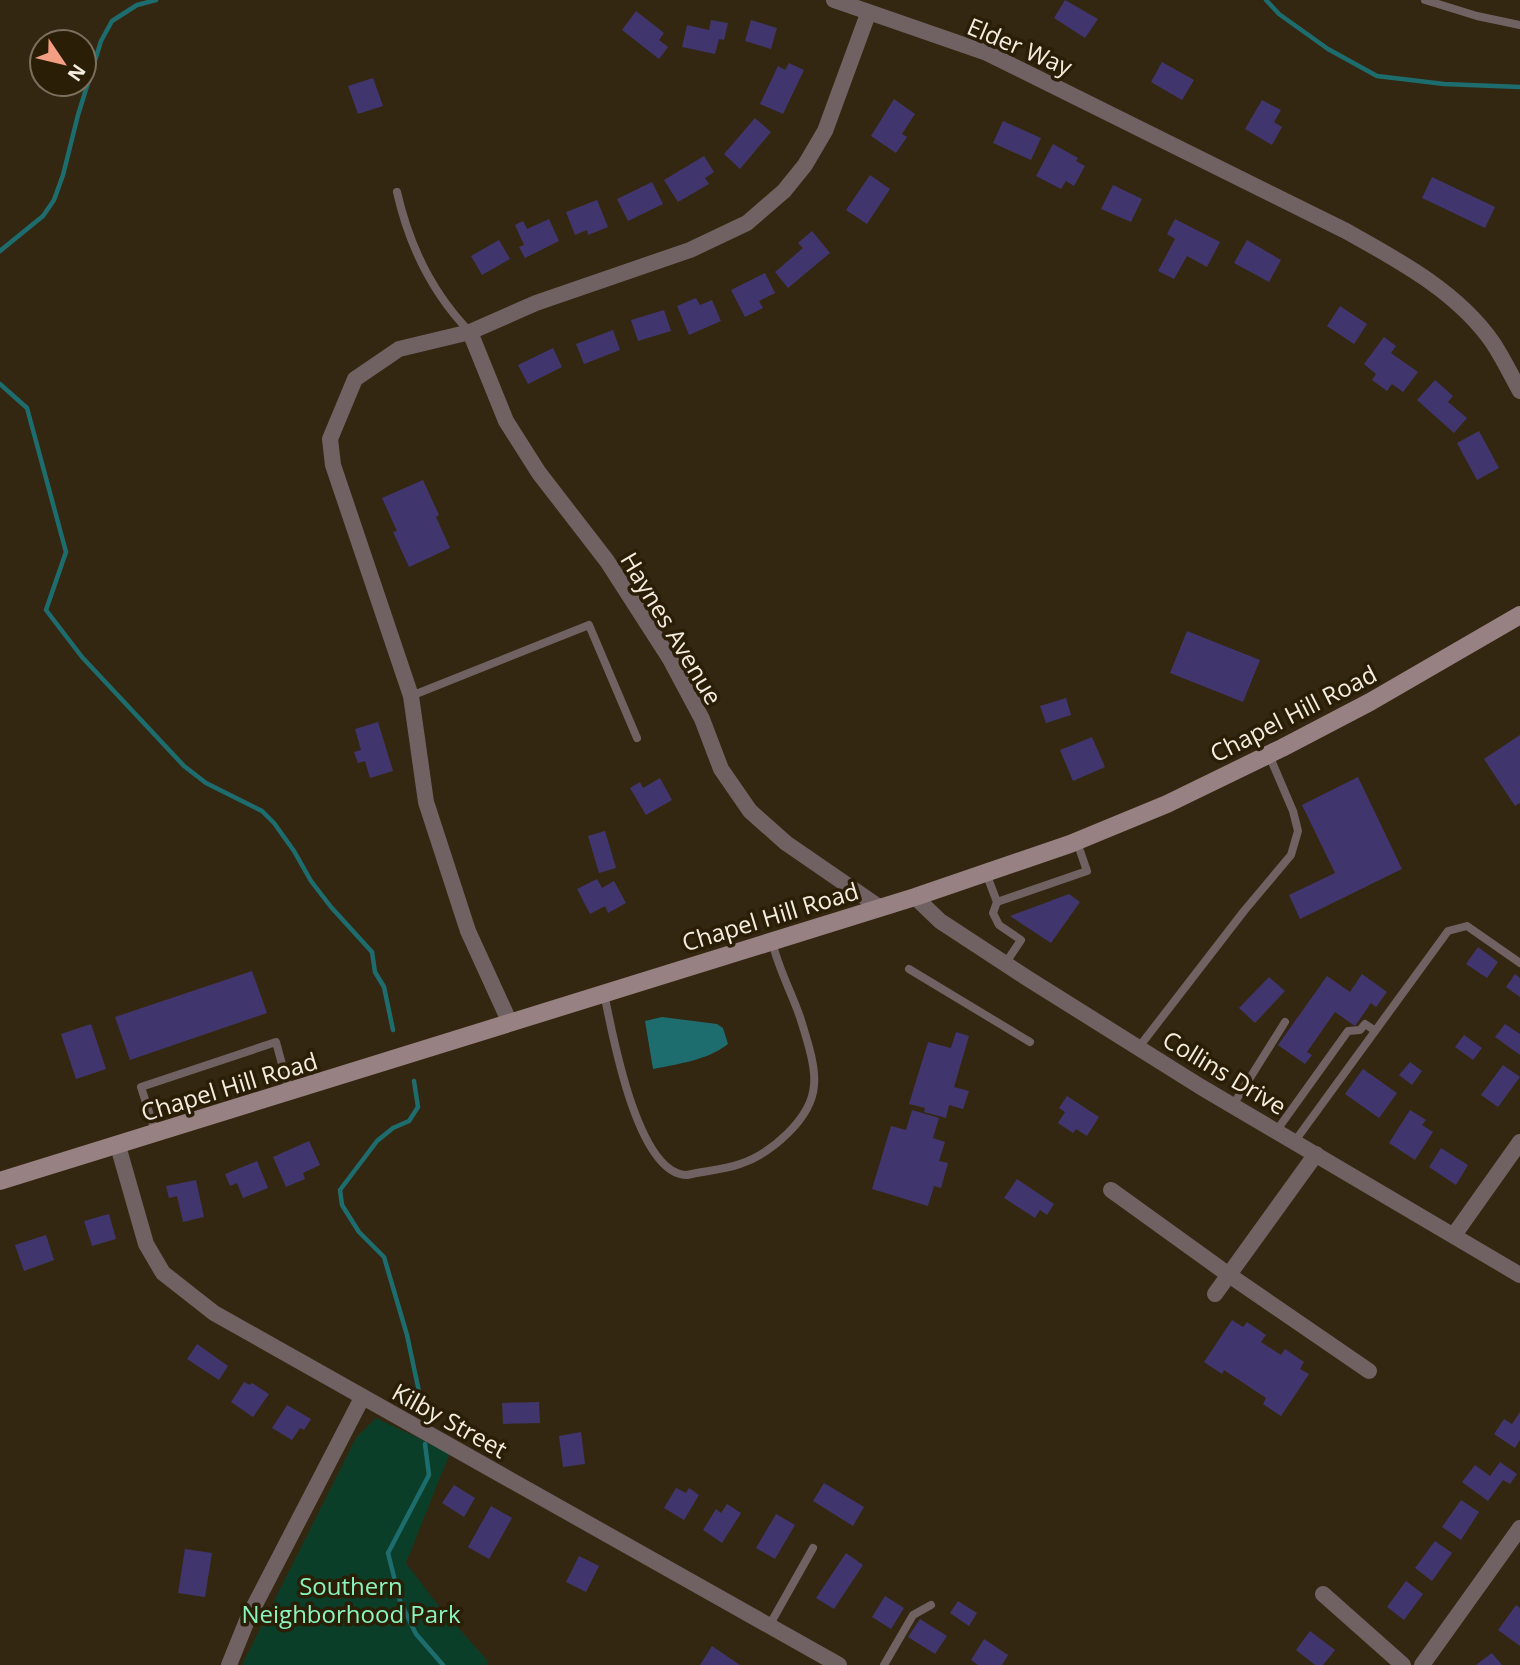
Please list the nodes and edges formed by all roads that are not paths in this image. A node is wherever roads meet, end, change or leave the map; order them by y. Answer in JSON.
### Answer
{"nodes":[{"id":1,"x":834,"y":0,"type":"edge"},
{"id":2,"x":1425,"y":0,"type":"edge"},
{"id":3,"x":868,"y":14,"type":"junction"},
{"id":4,"x":1520,"y":25,"type":"edge"},
{"id":5,"x":397,"y":192,"type":"dead end"},
{"id":6,"x":470,"y":332,"type":"junction"},
{"id":7,"x":1520,"y":391,"type":"edge"},
{"id":8,"x":1520,"y":615,"type":"edge"},
{"id":9,"x":411,"y":696,"type":"junction"},
{"id":10,"x":637,"y":738,"type":"dead end"},
{"id":11,"x":1269,"y":755,"type":"junction"},
{"id":12,"x":1077,"y":842,"type":"junction"},
{"id":13,"x":986,"y":873,"type":"junction"},
{"id":14,"x":915,"y":897,"type":"junction"},
{"id":15,"x":998,"y":902,"type":"junction"},
{"id":16,"x":878,"y":908,"type":"junction"},
{"id":17,"x":772,"y":941,"type":"junction"},
{"id":18,"x":1520,"y":963,"type":"edge"},
{"id":19,"x":1005,"y":964,"type":"junction"},
{"id":20,"x":909,"y":969,"type":"dead end"},
{"id":21,"x":604,"y":993,"type":"junction"},
{"id":22,"x":1285,"y":1022,"type":"dead end"},
{"id":23,"x":510,"y":1023,"type":"junction"},
{"id":24,"x":1374,"y":1030,"type":"junction"},
{"id":25,"x":1030,"y":1042,"type":"dead end"},
{"id":26,"x":1139,"y":1047,"type":"junction"},
{"id":27,"x":290,"y":1092,"type":"junction"},
{"id":28,"x":1233,"y":1105,"type":"junction"},
{"id":29,"x":1277,"y":1130,"type":"junction"},
{"id":30,"x":156,"y":1134,"type":"junction"},
{"id":31,"x":1294,"y":1142,"type":"junction"},
{"id":32,"x":1520,"y":1142,"type":"edge"},
{"id":33,"x":118,"y":1146,"type":"junction"},
{"id":34,"x":1316,"y":1154,"type":"junction"},
{"id":35,"x":0,"y":1181,"type":"edge"},
{"id":36,"x":1111,"y":1190,"type":"dead end"},
{"id":37,"x":1454,"y":1235,"type":"junction"},
{"id":38,"x":1228,"y":1275,"type":"junction"},
{"id":39,"x":1520,"y":1275,"type":"edge"},
{"id":40,"x":1215,"y":1294,"type":"dead end"},
{"id":41,"x":1369,"y":1371,"type":"dead end"},
{"id":42,"x":362,"y":1398,"type":"junction"},
{"id":43,"x":1520,"y":1528,"type":"edge"},
{"id":44,"x":813,"y":1548,"type":"dead end"},
{"id":45,"x":1323,"y":1594,"type":"dead end"},
{"id":46,"x":931,"y":1605,"type":"dead end"},
{"id":47,"x":769,"y":1626,"type":"junction"},
{"id":48,"x":229,"y":1665,"type":"edge"},
{"id":49,"x":839,"y":1665,"type":"edge"},
{"id":50,"x":884,"y":1665,"type":"edge"},
{"id":51,"x":1403,"y":1665,"type":"edge"},
{"id":52,"x":1422,"y":1665,"type":"edge"}],
"edges":[{"from":1,"to":3,"type":"street","name":"Elder Way"},
{"from":2,"to":4,"type":"lane"},
{"from":3,"to":6,"type":"street"},
{"from":3,"to":7,"type":"street","name":"Elder Way"},
{"from":5,"to":6,"type":"lane"},
{"from":6,"to":9,"type":"street"},
{"from":6,"to":16,"type":"street","name":"Haynes Avenue"},
{"from":8,"to":11,"type":"main road","name":"Chapel Hill Road"},
{"from":9,"to":10,"type":"lane"},
{"from":9,"to":23,"type":"street"},
{"from":11,"to":12,"type":"main road","name":"Chapel Hill Road"},
{"from":11,"to":26,"type":"lane"},
{"from":12,"to":13,"type":"main road","name":"Chapel Hill Road"},
{"from":12,"to":15,"type":"lane"},
{"from":13,"to":14,"type":"main road","name":"Chapel Hill Road"},
{"from":13,"to":15,"type":"lane"},
{"from":14,"to":16,"type":"main road","name":"Chapel Hill Road"},
{"from":14,"to":19,"type":"street","name":"Collins Drive"},
{"from":15,"to":19,"type":"lane"},
{"from":16,"to":17,"type":"main road","name":"Chapel Hill Road"},
{"from":17,"to":21,"type":"main road","name":"Chapel Hill Road"},
{"from":17,"to":21,"type":"lane"},
{"from":18,"to":24,"type":"lane"},
{"from":19,"to":26,"type":"street","name":"Collins Drive"},
{"from":20,"to":25,"type":"lane"},
{"from":21,"to":23,"type":"main road","name":"Chapel Hill Road"},
{"from":22,"to":28,"type":"lane"},
{"from":23,"to":27,"type":"main road","name":"Chapel Hill Road"},
{"from":24,"to":29,"type":"lane"},
{"from":24,"to":31,"type":"lane"},
{"from":26,"to":28,"type":"street","name":"Collins Drive"},
{"from":27,"to":30,"type":"main road","name":"Chapel Hill Road"},
{"from":27,"to":30,"type":"lane"},
{"from":28,"to":29,"type":"street","name":"Collins Drive"},
{"from":29,"to":31,"type":"street","name":"Collins Drive"},
{"from":30,"to":33,"type":"main road","name":"Chapel Hill Road"},
{"from":31,"to":34,"type":"street","name":"Collins Drive"},
{"from":32,"to":37,"type":"street"},
{"from":33,"to":35,"type":"main road","name":"Chapel Hill Road"},
{"from":33,"to":42,"type":"street","name":"Kilby Street"},
{"from":34,"to":37,"type":"street","name":"Collins Drive"},
{"from":34,"to":38,"type":"street"},
{"from":36,"to":38,"type":"street"},
{"from":37,"to":39,"type":"street","name":"Collins Drive"},
{"from":38,"to":40,"type":"street"},
{"from":38,"to":41,"type":"street"},
{"from":42,"to":47,"type":"street","name":"Kilby Street"},
{"from":42,"to":48,"type":"street"},
{"from":43,"to":52,"type":"street"},
{"from":44,"to":47,"type":"lane"},
{"from":45,"to":51,"type":"street"},
{"from":46,"to":50,"type":"lane"},
{"from":47,"to":49,"type":"street","name":"Kilby Street"}]}
